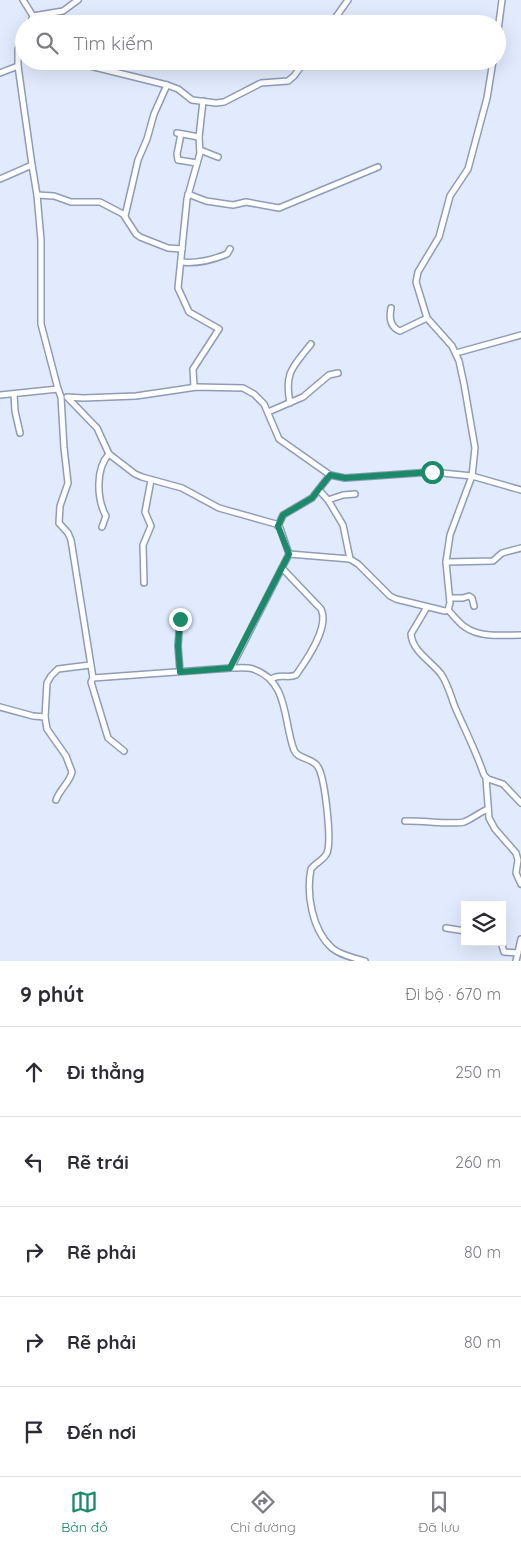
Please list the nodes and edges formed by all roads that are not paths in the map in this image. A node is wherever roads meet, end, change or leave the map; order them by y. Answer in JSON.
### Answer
{"nodes":[{"id":1,"x":23,"y":0,"type":"edge"},
{"id":2,"x":78,"y":0,"type":"edge"},
{"id":3,"x":348,"y":0,"type":"edge"},
{"id":4,"x":502,"y":0,"type":"edge"},
{"id":5,"x":32,"y":15,"type":"edge"},
{"id":6,"x":39,"y":15,"type":"edge"},
{"id":7,"x":337,"y":15,"type":"edge"},
{"id":8,"x":500,"y":15,"type":"edge"},
{"id":9,"x":15,"y":67,"type":"edge"},
{"id":10,"x":19,"y":70,"type":"edge"},
{"id":11,"x":106,"y":70,"type":"edge"},
{"id":12,"x":298,"y":70,"type":"edge"},
{"id":13,"x":492,"y":70,"type":"edge"},
{"id":14,"x":0,"y":73,"type":"edge"},
{"id":15,"x":167,"y":85,"type":"junction"},
{"id":16,"x":203,"y":101,"type":"junction"},
{"id":17,"x":199,"y":137,"type":"junction"},
{"id":18,"x":200,"y":150,"type":"junction"},
{"id":19,"x":218,"y":157,"type":"dead end"},
{"id":20,"x":197,"y":164,"type":"junction"},
{"id":21,"x":32,"y":165,"type":"junction"},
{"id":22,"x":378,"y":167,"type":"dead end"},
{"id":23,"x":0,"y":179,"type":"edge"},
{"id":24,"x":188,"y":194,"type":"junction"},
{"id":25,"x":37,"y":195,"type":"junction"},
{"id":26,"x":125,"y":216,"type":"junction"},
{"id":27,"x":182,"y":249,"type":"junction"},
{"id":28,"x":230,"y":249,"type":"dead end"},
{"id":29,"x":181,"y":262,"type":"junction"},
{"id":30,"x":391,"y":308,"type":"dead end"},
{"id":31,"x":427,"y":318,"type":"junction"},
{"id":32,"x":521,"y":335,"type":"edge"},
{"id":33,"x":312,"y":344,"type":"dead end"},
{"id":34,"x":456,"y":353,"type":"junction"},
{"id":35,"x":338,"y":373,"type":"dead end"},
{"id":36,"x":194,"y":387,"type":"junction"},
{"id":37,"x":58,"y":389,"type":"junction"},
{"id":38,"x":14,"y":394,"type":"junction"},
{"id":39,"x":0,"y":395,"type":"edge"},
{"id":40,"x":60,"y":397,"type":"junction"},
{"id":41,"x":67,"y":397,"type":"junction"},
{"id":42,"x":290,"y":403,"type":"junction"},
{"id":43,"x":268,"y":412,"type":"junction"},
{"id":44,"x":20,"y":433,"type":"dead end"},
{"id":45,"x":109,"y":454,"type":"junction"},
{"id":46,"x":330,"y":475,"type":"junction"},
{"id":47,"x":472,"y":476,"type":"junction"},
{"id":48,"x":151,"y":480,"type":"junction"},
{"id":49,"x":319,"y":490,"type":"junction"},
{"id":50,"x":521,"y":490,"type":"edge"},
{"id":51,"x":355,"y":494,"type":"dead end"},
{"id":52,"x":328,"y":500,"type":"junction"},
{"id":53,"x":278,"y":526,"type":"junction"},
{"id":54,"x":102,"y":527,"type":"dead end"},
{"id":55,"x":521,"y":548,"type":"edge"},
{"id":56,"x":289,"y":554,"type":"junction"},
{"id":57,"x":350,"y":559,"type":"junction"},
{"id":58,"x":446,"y":562,"type":"junction"},
{"id":59,"x":282,"y":568,"type":"junction"},
{"id":60,"x":144,"y":583,"type":"dead end"},
{"id":61,"x":450,"y":598,"type":"junction"},
{"id":62,"x":474,"y":606,"type":"dead end"},
{"id":63,"x":427,"y":607,"type":"junction"},
{"id":64,"x":448,"y":610,"type":"junction"},
{"id":65,"x":180,"y":619,"type":"dead end"},
{"id":66,"x":521,"y":634,"type":"edge"},
{"id":67,"x":90,"y":664,"type":"junction"},
{"id":68,"x":230,"y":668,"type":"junction"},
{"id":69,"x":180,"y":672,"type":"junction"},
{"id":70,"x":93,"y":678,"type":"junction"},
{"id":71,"x":271,"y":679,"type":"junction"},
{"id":72,"x":0,"y":707,"type":"edge"},
{"id":73,"x":45,"y":717,"type":"junction"},
{"id":74,"x":124,"y":751,"type":"dead end"},
{"id":75,"x":486,"y":778,"type":"junction"},
{"id":76,"x":56,"y":800,"type":"dead end"},
{"id":77,"x":521,"y":803,"type":"edge"},
{"id":78,"x":488,"y":808,"type":"junction"},
{"id":79,"x":405,"y":821,"type":"dead end"},
{"id":80,"x":521,"y":884,"type":"edge"},
{"id":81,"x":446,"y":928,"type":"dead end"},
{"id":82,"x":461,"y":930,"type":"edge"},
{"id":83,"x":521,"y":939,"type":"edge"},
{"id":84,"x":502,"y":946,"type":"edge"},
{"id":85,"x":518,"y":952,"type":"junction"},
{"id":86,"x":365,"y":961,"type":"edge"},
{"id":87,"x":516,"y":961,"type":"edge"}],
"edges":[{"from":1,"to":5,"type":"street"},
{"from":2,"to":6,"type":"street"},
{"from":3,"to":7,"type":"street"},
{"from":4,"to":8,"type":"street"},
{"from":9,"to":14,"type":"street"},
{"from":10,"to":21,"type":"street"},
{"from":11,"to":15,"type":"street"},
{"from":12,"to":16,"type":"street"},
{"from":13,"to":31,"type":"street"},
{"from":15,"to":16,"type":"street"},
{"from":15,"to":26,"type":"street"},
{"from":16,"to":17,"type":"street"},
{"from":17,"to":18,"type":"street"},
{"from":17,"to":20,"type":"street"},
{"from":18,"to":19,"type":"street"},
{"from":18,"to":20,"type":"street"},
{"from":20,"to":24,"type":"street"},
{"from":21,"to":23,"type":"street"},
{"from":21,"to":25,"type":"street"},
{"from":22,"to":24,"type":"street"},
{"from":24,"to":27,"type":"street"},
{"from":25,"to":26,"type":"street"},
{"from":25,"to":37,"type":"street"},
{"from":26,"to":27,"type":"street"},
{"from":27,"to":29,"type":"street"},
{"from":28,"to":29,"type":"street"},
{"from":29,"to":36,"type":"street"},
{"from":30,"to":31,"type":"street"},
{"from":31,"to":34,"type":"street"},
{"from":32,"to":34,"type":"street"},
{"from":33,"to":42,"type":"street"},
{"from":34,"to":47,"type":"street"},
{"from":35,"to":42,"type":"street"},
{"from":36,"to":41,"type":"street"},
{"from":36,"to":43,"type":"street"},
{"from":37,"to":38,"type":"street"},
{"from":37,"to":40,"type":"street"},
{"from":38,"to":39,"type":"street"},
{"from":38,"to":44,"type":"street"},
{"from":40,"to":41,"type":"street"},
{"from":40,"to":67,"type":"street"},
{"from":41,"to":45,"type":"street"},
{"from":42,"to":43,"type":"street"},
{"from":43,"to":46,"type":"street"},
{"from":45,"to":48,"type":"street"},
{"from":45,"to":54,"type":"street"},
{"from":46,"to":47,"type":"street"},
{"from":46,"to":49,"type":"street"},
{"from":47,"to":50,"type":"street"},
{"from":47,"to":58,"type":"street"},
{"from":48,"to":53,"type":"street"},
{"from":48,"to":60,"type":"street"},
{"from":49,"to":52,"type":"street"},
{"from":49,"to":53,"type":"street"},
{"from":51,"to":52,"type":"street"},
{"from":52,"to":57,"type":"street"},
{"from":53,"to":56,"type":"street"},
{"from":55,"to":58,"type":"street"},
{"from":56,"to":57,"type":"street"},
{"from":56,"to":59,"type":"street"},
{"from":57,"to":63,"type":"street"},
{"from":58,"to":61,"type":"street"},
{"from":59,"to":68,"type":"street"},
{"from":59,"to":71,"type":"street"},
{"from":61,"to":62,"type":"street"},
{"from":61,"to":64,"type":"street"},
{"from":63,"to":64,"type":"street"},
{"from":63,"to":75,"type":"street"},
{"from":64,"to":66,"type":"street"},
{"from":65,"to":69,"type":"street"},
{"from":67,"to":70,"type":"street"},
{"from":67,"to":73,"type":"street"},
{"from":68,"to":69,"type":"street"},
{"from":68,"to":71,"type":"street"},
{"from":69,"to":70,"type":"street"},
{"from":70,"to":74,"type":"street"},
{"from":71,"to":86,"type":"street"},
{"from":72,"to":73,"type":"street"},
{"from":73,"to":76,"type":"street"},
{"from":75,"to":77,"type":"street"},
{"from":75,"to":78,"type":"street"},
{"from":78,"to":79,"type":"street"},
{"from":78,"to":80,"type":"street"},
{"from":81,"to":82,"type":"street"},
{"from":83,"to":85,"type":"street"},
{"from":84,"to":85,"type":"street"},
{"from":85,"to":87,"type":"street"}]}
